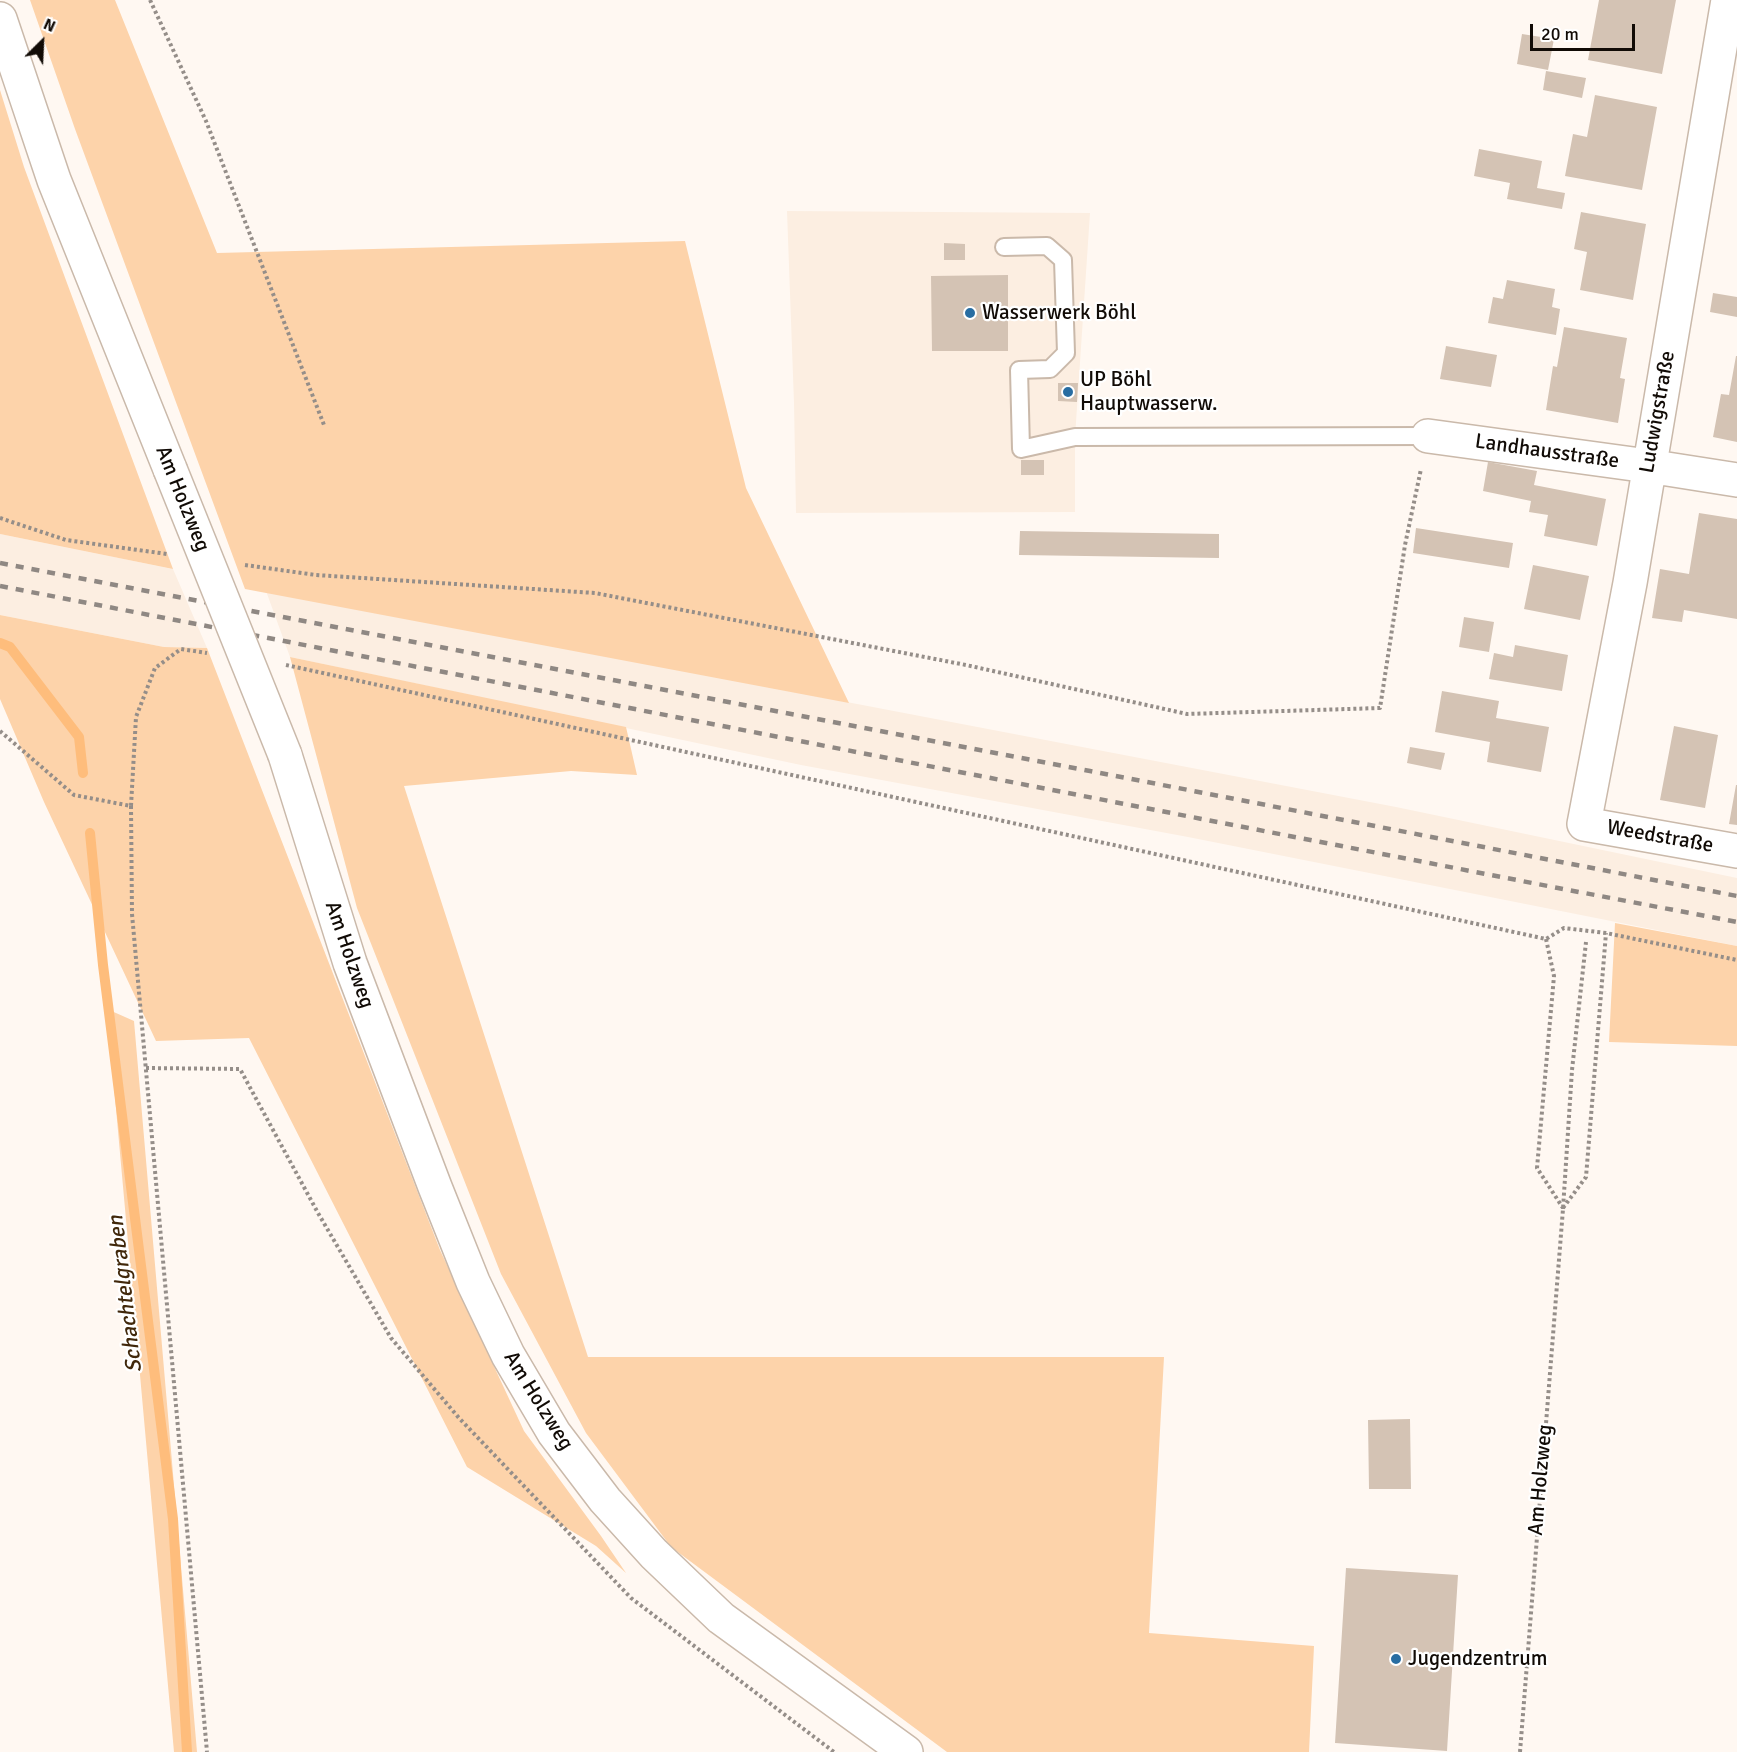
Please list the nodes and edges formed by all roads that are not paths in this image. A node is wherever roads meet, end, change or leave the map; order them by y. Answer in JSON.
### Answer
{"nodes":[{"id":1,"x":1728,"y":0,"type":"edge"},
{"id":2,"x":0,"y":19,"type":"edge"},
{"id":3,"x":1004,"y":247,"type":"dead end"},
{"id":4,"x":1428,"y":436,"type":"joint"},
{"id":5,"x":1648,"y":466,"type":"junction"},
{"id":6,"x":1737,"y":480,"type":"edge"},
{"id":7,"x":1584,"y":824,"type":"joint"},
{"id":8,"x":1737,"y":851,"type":"edge"},
{"id":9,"x":906,"y":1752,"type":"edge"}],
"edges":[{"from":1,"to":5,"type":"street","name":"Ludwigstraße"},
{"from":2,"to":9,"type":"street","name":"Am Holzweg","bridge":true},
{"from":3,"to":4,"type":"lane"},
{"from":4,"to":5,"type":"street","name":"Landhausstraße"},
{"from":5,"to":6,"type":"street","name":"Landhausstraße"},
{"from":5,"to":7,"type":"street","name":"Ludwigstraße"},
{"from":7,"to":8,"type":"street","name":"Weedstraße"}]}
